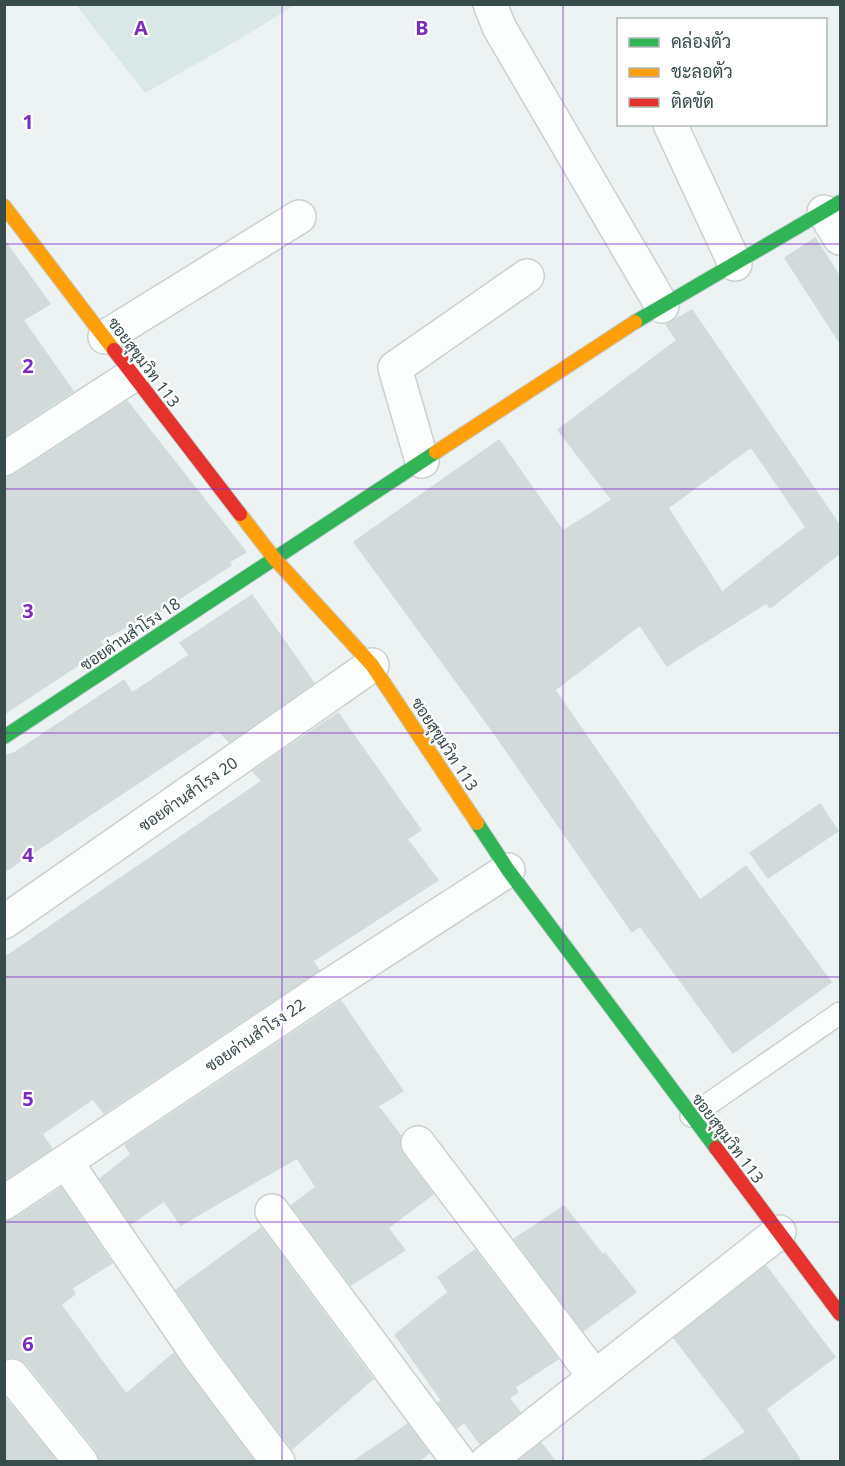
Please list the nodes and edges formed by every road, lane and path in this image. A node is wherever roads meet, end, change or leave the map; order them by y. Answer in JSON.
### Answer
{"nodes":[{"id":1,"x":490,"y":4,"type":"edge"},
{"id":2,"x":671,"y":126,"type":"edge"},
{"id":3,"x":4,"y":206,"type":"edge"},
{"id":4,"x":299,"y":217,"type":"dead end"},
{"id":5,"x":835,"y":217,"type":"edge"},
{"id":6,"x":735,"y":264,"type":"junction"},
{"id":7,"x":527,"y":276,"type":"dead end"},
{"id":8,"x":662,"y":306,"type":"junction"},
{"id":9,"x":105,"y":337,"type":"junction"},
{"id":10,"x":133,"y":375,"type":"junction"},
{"id":11,"x":4,"y":459,"type":"edge"},
{"id":12,"x":422,"y":461,"type":"junction"},
{"id":13,"x":274,"y":558,"type":"junction"},
{"id":14,"x":372,"y":665,"type":"junction"},
{"id":15,"x":4,"y":737,"type":"edge"},
{"id":16,"x":508,"y":870,"type":"junction"},
{"id":17,"x":4,"y":922,"type":"edge"},
{"id":18,"x":840,"y":1013,"type":"edge"},
{"id":19,"x":691,"y":1116,"type":"junction"},
{"id":20,"x":418,"y":1143,"type":"dead end"},
{"id":21,"x":66,"y":1162,"type":"junction"},
{"id":22,"x":4,"y":1203,"type":"edge"},
{"id":23,"x":272,"y":1211,"type":"dead end"},
{"id":24,"x":779,"y":1232,"type":"junction"},
{"id":25,"x":840,"y":1314,"type":"edge"},
{"id":26,"x":12,"y":1376,"type":"dead end"},
{"id":27,"x":595,"y":1377,"type":"junction"},
{"id":28,"x":81,"y":1461,"type":"edge"},
{"id":29,"x":278,"y":1461,"type":"edge"},
{"id":30,"x":459,"y":1461,"type":"edge"},
{"id":31,"x":487,"y":1461,"type":"edge"}],
"edges":[{"from":1,"to":8,"type":"street"},
{"from":2,"to":6,"type":"street"},
{"from":3,"to":9,"type":"main road","name":"ซอยสุขุมวิท 113"},
{"from":4,"to":9,"type":"street"},
{"from":5,"to":6,"type":"main road","name":"ซอยด่านสำโรง 18"},
{"from":6,"to":8,"type":"main road","name":"ซอยด่านสำโรง 18"},
{"from":7,"to":12,"type":"street"},
{"from":8,"to":12,"type":"main road","name":"ซอยด่านสำโรง 18"},
{"from":9,"to":10,"type":"main road","name":"ซอยสุขุมวิท 113"},
{"from":10,"to":11,"type":"street"},
{"from":10,"to":13,"type":"main road","name":"ซอยสุขุมวิท 113"},
{"from":12,"to":13,"type":"main road","name":"ซอยด่านสำโรง 18"},
{"from":13,"to":14,"type":"main road","name":"ซอยสุขุมวิท 113"},
{"from":13,"to":15,"type":"main road","name":"ซอยด่านสำโรง 18"},
{"from":14,"to":16,"type":"main road","name":"ซอยสุขุมวิท 113"},
{"from":14,"to":17,"type":"street","name":"ซอยด่านสำโรง 20"},
{"from":16,"to":19,"type":"main road","name":"ซอยสุขุมวิท 113"},
{"from":16,"to":21,"type":"street","name":"ซอยด่านสำโรง 22"},
{"from":18,"to":19,"type":"lane"},
{"from":19,"to":24,"type":"main road","name":"ซอยสุขุมวิท 113"},
{"from":20,"to":27,"type":"street"},
{"from":21,"to":22,"type":"street","name":"ซอยด่านสำโรง 22"},
{"from":21,"to":29,"type":"street"},
{"from":23,"to":30,"type":"street"},
{"from":24,"to":25,"type":"main road","name":"ซอยสุขุมวิท 113"},
{"from":24,"to":27,"type":"street"},
{"from":26,"to":28,"type":"street"},
{"from":27,"to":31,"type":"street"}]}
